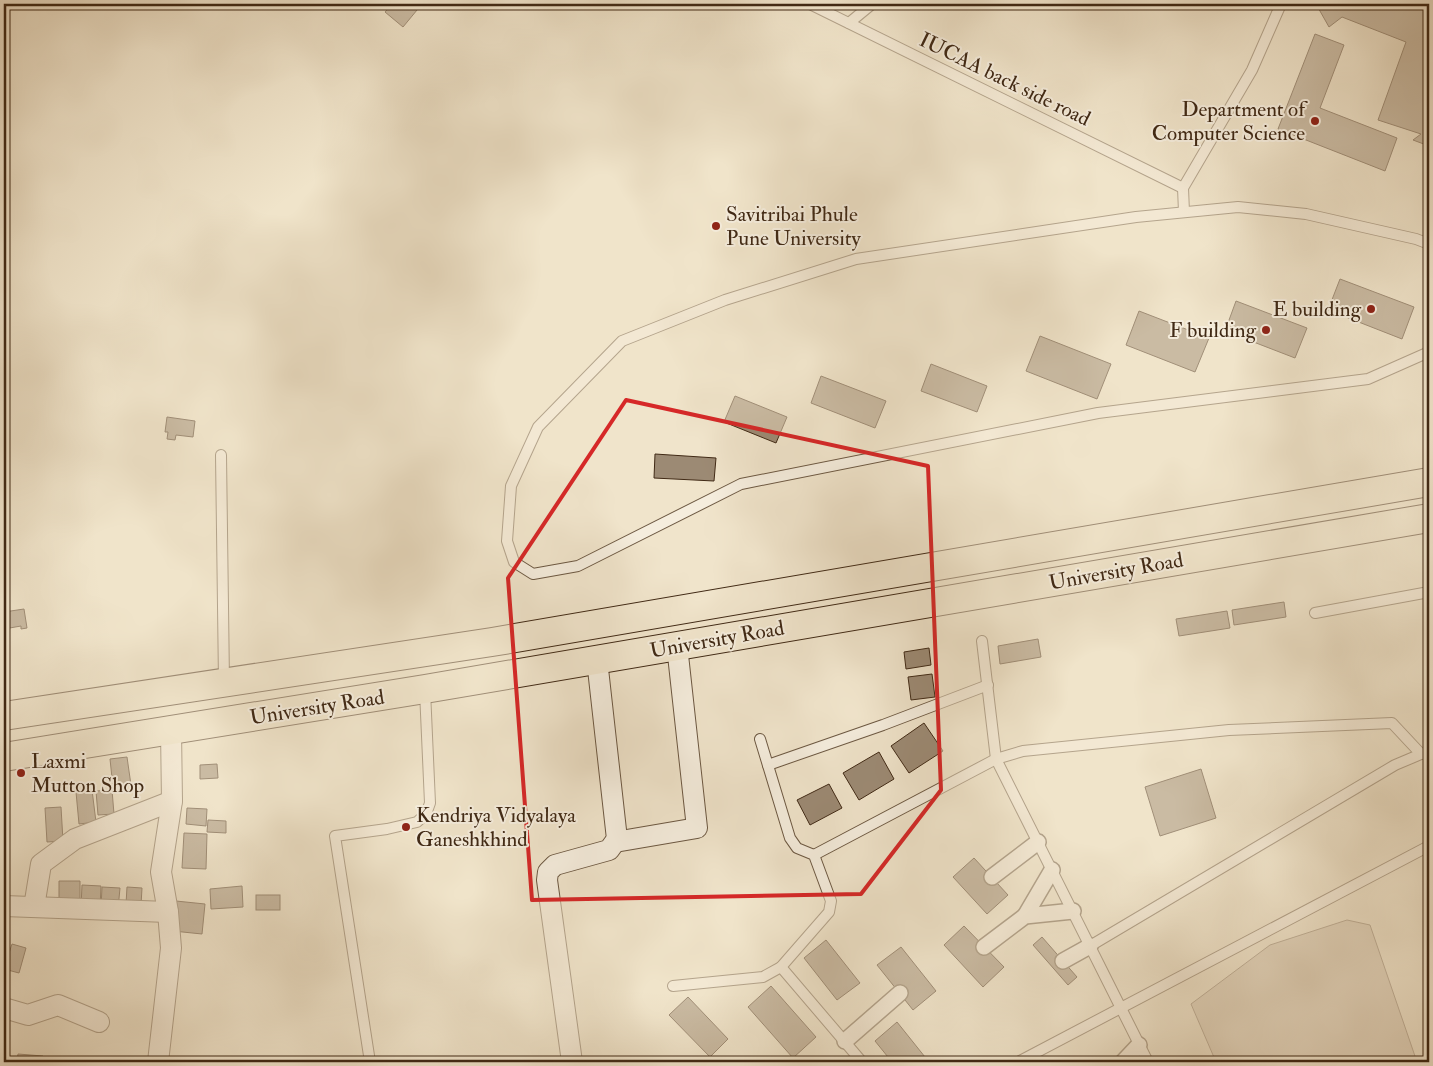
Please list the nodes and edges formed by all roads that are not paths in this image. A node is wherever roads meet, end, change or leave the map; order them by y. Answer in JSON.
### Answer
{"nodes":[{"id":1,"x":810,"y":4,"type":"edge"},
{"id":2,"x":872,"y":4,"type":"edge"},
{"id":3,"x":1281,"y":4,"type":"edge"},
{"id":4,"x":849,"y":23,"type":"junction"},
{"id":5,"x":1183,"y":188,"type":"junction"},
{"id":6,"x":1184,"y":212,"type":"junction"},
{"id":7,"x":1429,"y":244,"type":"edge"},
{"id":8,"x":1429,"y":352,"type":"edge"},
{"id":9,"x":221,"y":455,"type":"dead end"},
{"id":10,"x":1429,"y":482,"type":"edge"},
{"id":11,"x":1429,"y":518,"type":"edge"},
{"id":12,"x":1429,"y":592,"type":"edge"},
{"id":13,"x":1315,"y":613,"type":"dead end"},
{"id":14,"x":982,"y":641,"type":"dead end"},
{"id":15,"x":677,"y":646,"type":"junction"},
{"id":16,"x":597,"y":660,"type":"junction"},
{"id":17,"x":224,"y":683,"type":"junction"},
{"id":18,"x":988,"y":685,"type":"junction"},
{"id":19,"x":424,"y":689,"type":"junction"},
{"id":20,"x":4,"y":716,"type":"edge"},
{"id":21,"x":171,"y":731,"type":"junction"},
{"id":22,"x":760,"y":739,"type":"dead end"},
{"id":23,"x":1425,"y":753,"type":"edge"},
{"id":24,"x":4,"y":757,"type":"edge"},
{"id":25,"x":996,"y":760,"type":"junction"},
{"id":26,"x":768,"y":765,"type":"junction"},
{"id":27,"x":172,"y":800,"type":"junction"},
{"id":28,"x":615,"y":842,"type":"junction"},
{"id":29,"x":1038,"y":842,"type":"junction"},
{"id":30,"x":1429,"y":846,"type":"edge"},
{"id":31,"x":814,"y":854,"type":"junction"},
{"id":32,"x":1052,"y":870,"type":"junction"},
{"id":33,"x":992,"y":877,"type":"dead end"},
{"id":34,"x":4,"y":906,"type":"edge"},
{"id":35,"x":34,"y":907,"type":"junction"},
{"id":36,"x":1073,"y":911,"type":"junction"},
{"id":37,"x":168,"y":912,"type":"junction"},
{"id":38,"x":1025,"y":916,"type":"junction"},
{"id":39,"x":1090,"y":946,"type":"junction"},
{"id":40,"x":984,"y":947,"type":"dead end"},
{"id":41,"x":1063,"y":961,"type":"dead end"},
{"id":42,"x":781,"y":967,"type":"junction"},
{"id":43,"x":673,"y":986,"type":"dead end"},
{"id":44,"x":900,"y":993,"type":"dead end"},
{"id":45,"x":4,"y":1008,"type":"edge"},
{"id":46,"x":1121,"y":1008,"type":"junction"},
{"id":47,"x":99,"y":1022,"type":"dead end"},
{"id":48,"x":844,"y":1042,"type":"junction"},
{"id":49,"x":1139,"y":1045,"type":"junction"},
{"id":50,"x":161,"y":1060,"type":"edge"},
{"id":51,"x":370,"y":1062,"type":"edge"},
{"id":52,"x":572,"y":1062,"type":"edge"},
{"id":53,"x":862,"y":1062,"type":"edge"},
{"id":54,"x":1018,"y":1062,"type":"edge"},
{"id":55,"x":1123,"y":1062,"type":"edge"},
{"id":56,"x":1148,"y":1062,"type":"edge"}],
"edges":[{"from":1,"to":4,"type":"lane","name":"IUCAA back side road"},
{"from":2,"to":4,"type":"lane"},
{"from":3,"to":5,"type":"lane"},
{"from":4,"to":5,"type":"lane","name":"IUCAA back side road"},
{"from":5,"to":6,"type":"lane"},
{"from":6,"to":7,"type":"lane"},
{"from":6,"to":8,"type":"lane"},
{"from":9,"to":17,"type":"lane"},
{"from":10,"to":17,"type":"main road","name":"University Road"},
{"from":11,"to":15,"type":"main road","name":"University Road"},
{"from":12,"to":13,"type":"lane"},
{"from":14,"to":18,"type":"lane"},
{"from":15,"to":16,"type":"main road","name":"University Road"},
{"from":15,"to":28,"type":"street"},
{"from":16,"to":19,"type":"main road","name":"University Road"},
{"from":16,"to":28,"type":"street"},
{"from":17,"to":20,"type":"main road","name":"University Road"},
{"from":18,"to":25,"type":"lane"},
{"from":18,"to":26,"type":"lane"},
{"from":19,"to":21,"type":"main road","name":"University Road"},
{"from":19,"to":51,"type":"lane"},
{"from":21,"to":24,"type":"main road","name":"University Road"},
{"from":21,"to":27,"type":"street"},
{"from":22,"to":26,"type":"lane"},
{"from":23,"to":25,"type":"lane"},
{"from":23,"to":39,"type":"lane"},
{"from":25,"to":29,"type":"lane"},
{"from":25,"to":31,"type":"lane"},
{"from":26,"to":31,"type":"lane"},
{"from":27,"to":35,"type":"street"},
{"from":27,"to":37,"type":"street"},
{"from":28,"to":52,"type":"street"},
{"from":29,"to":32,"type":"lane"},
{"from":29,"to":33,"type":"street"},
{"from":30,"to":46,"type":"lane"},
{"from":31,"to":42,"type":"lane"},
{"from":32,"to":36,"type":"lane"},
{"from":32,"to":38,"type":"street"},
{"from":34,"to":35,"type":"street"},
{"from":35,"to":37,"type":"street"},
{"from":36,"to":38,"type":"street"},
{"from":36,"to":39,"type":"lane"},
{"from":37,"to":50,"type":"street"},
{"from":38,"to":40,"type":"street"},
{"from":39,"to":41,"type":"street"},
{"from":39,"to":46,"type":"lane"},
{"from":42,"to":43,"type":"lane"},
{"from":42,"to":48,"type":"lane"},
{"from":44,"to":48,"type":"street"},
{"from":45,"to":47,"type":"street"},
{"from":46,"to":49,"type":"lane"},
{"from":46,"to":54,"type":"lane"},
{"from":48,"to":53,"type":"lane"},
{"from":49,"to":55,"type":"street"},
{"from":49,"to":56,"type":"lane"}]}
